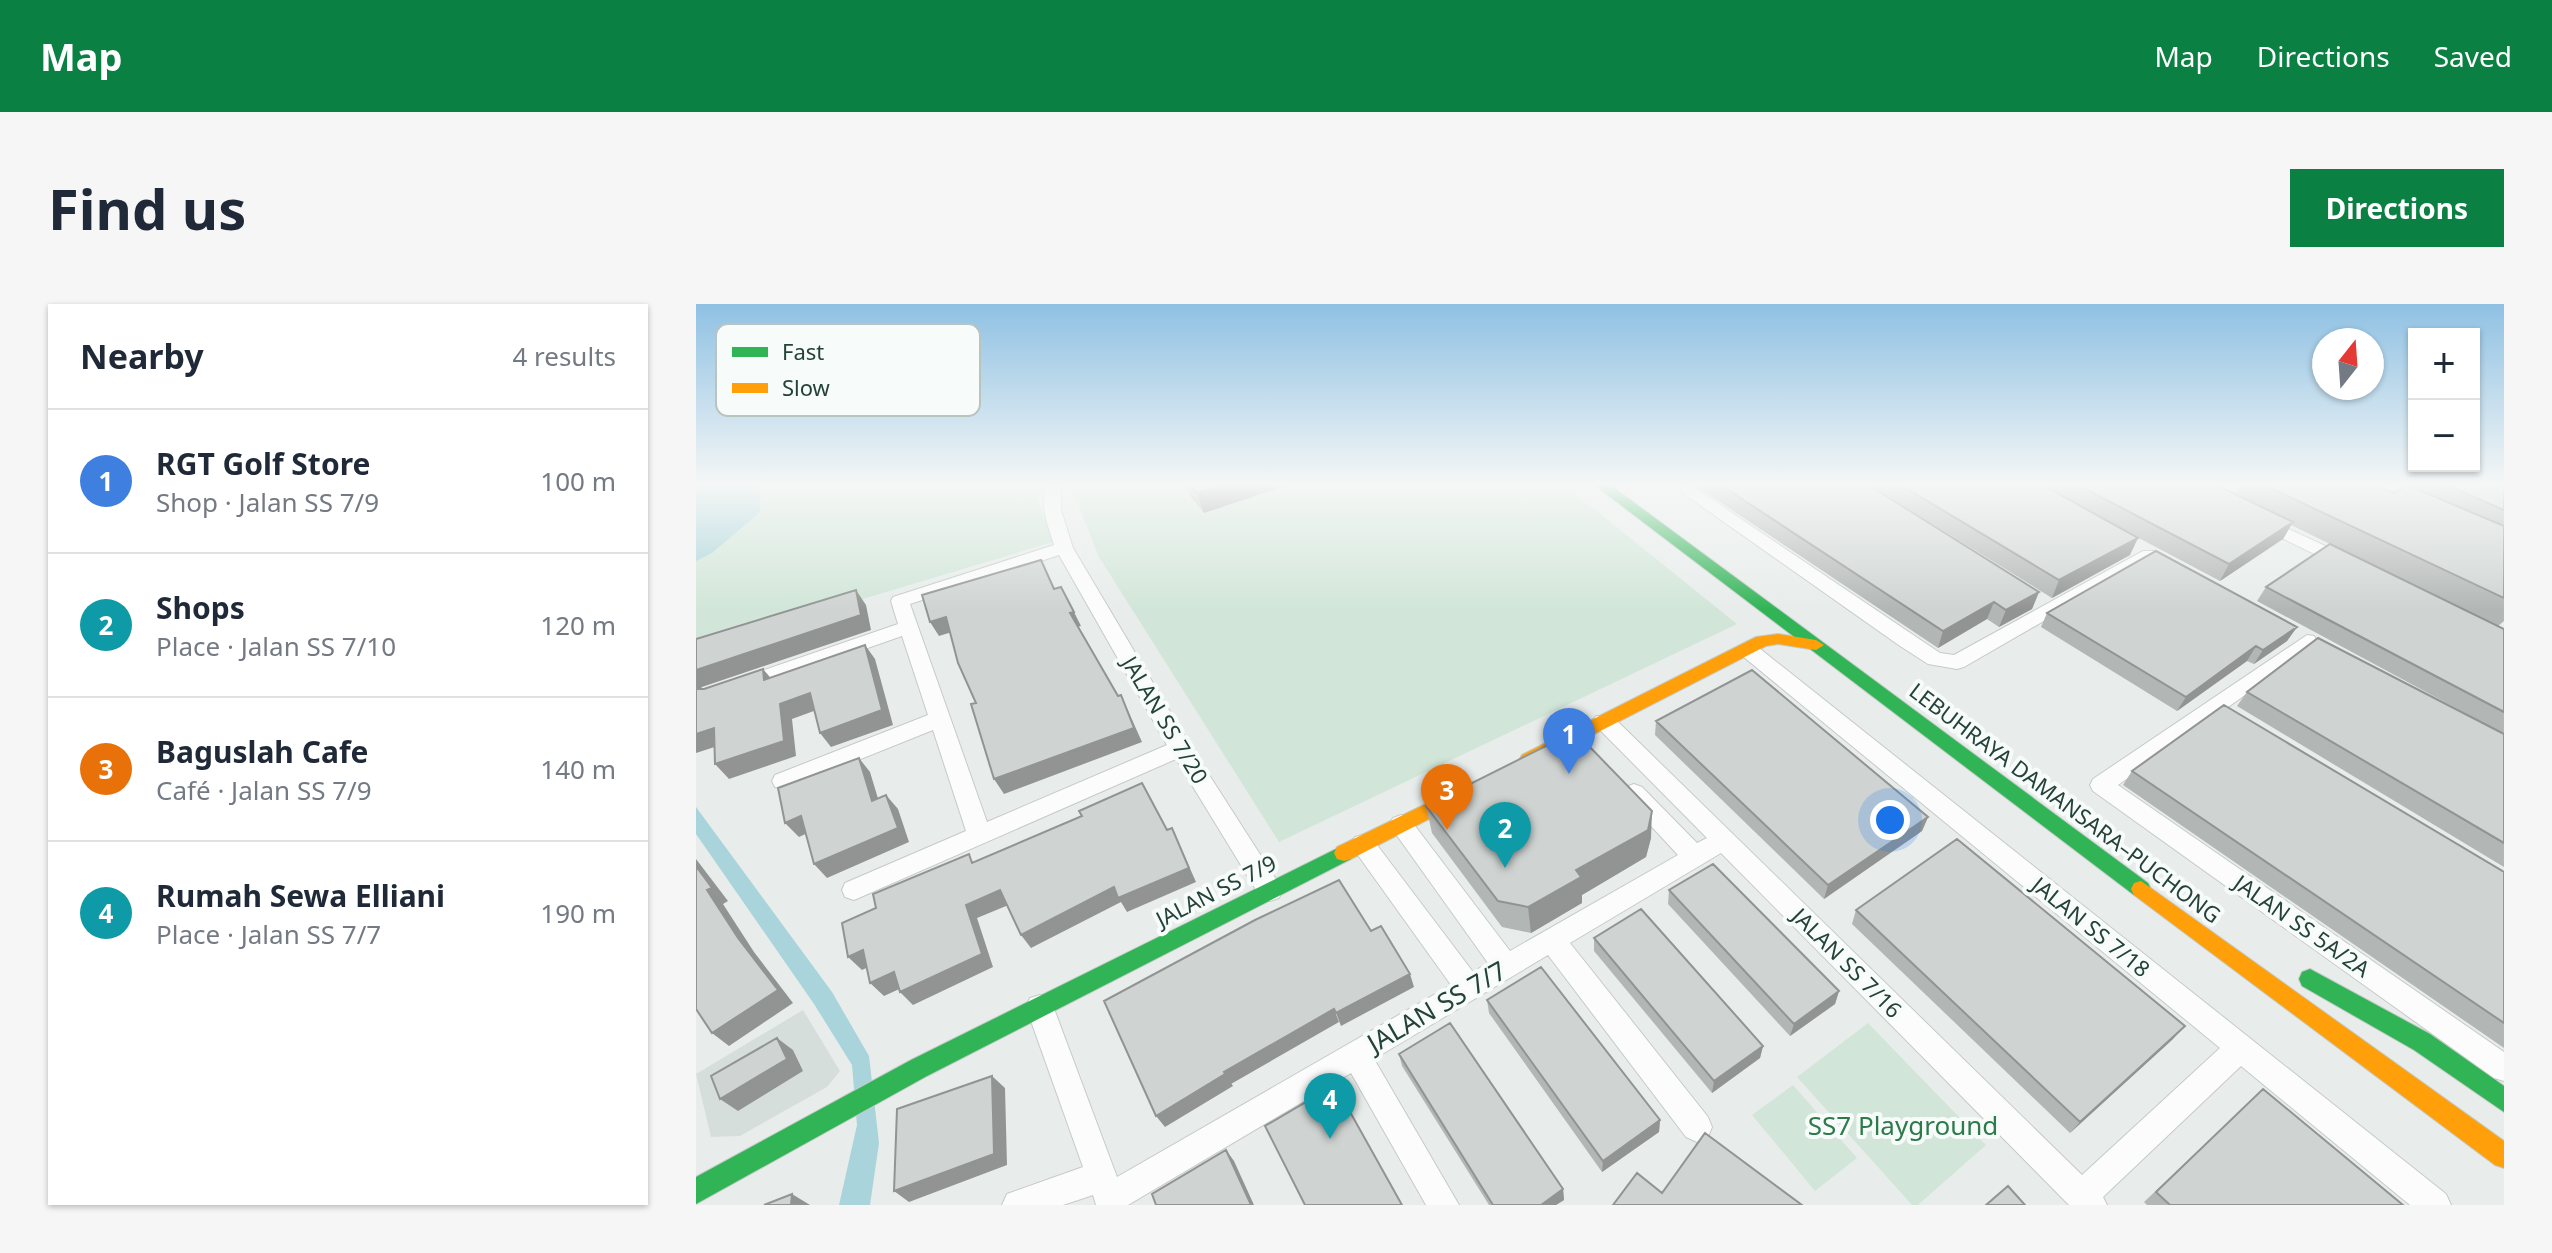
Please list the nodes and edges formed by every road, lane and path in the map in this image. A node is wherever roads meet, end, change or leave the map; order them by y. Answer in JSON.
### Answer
{"nodes":[{"id":1,"x":1058,"y":526,"type":"edge"},
{"id":2,"x":1657,"y":526,"type":"edge"},
{"id":3,"x":1739,"y":526,"type":"edge"},
{"id":4,"x":2272,"y":526,"type":"edge"},
{"id":5,"x":2123,"y":541,"type":"edge"},
{"id":6,"x":1064,"y":548,"type":"junction"},
{"id":7,"x":2366,"y":572,"type":"edge"},
{"id":8,"x":1766,"y":607,"type":"junction"},
{"id":9,"x":909,"y":627,"type":"junction"},
{"id":10,"x":2308,"y":641,"type":"edge"},
{"id":11,"x":1754,"y":645,"type":"junction"},
{"id":12,"x":1816,"y":645,"type":"junction"},
{"id":13,"x":724,"y":690,"type":"edge"},
{"id":14,"x":2214,"y":705,"type":"junction"},
{"id":15,"x":940,"y":719,"type":"junction"},
{"id":16,"x":1604,"y":721,"type":"junction"},
{"id":17,"x":2241,"y":722,"type":"edge"},
{"id":18,"x":1577,"y":735,"type":"junction"},
{"id":19,"x":1180,"y":748,"type":"junction"},
{"id":20,"x":1598,"y":756,"type":"edge"},
{"id":21,"x":1515,"y":767,"type":"edge"},
{"id":22,"x":1618,"y":777,"type":"edge"},
{"id":23,"x":783,"y":781,"type":"dead end"},
{"id":24,"x":1477,"y":786,"type":"edge"},
{"id":25,"x":1401,"y":824,"type":"junction"},
{"id":26,"x":980,"y":836,"type":"junction"},
{"id":27,"x":1723,"y":840,"type":"junction"},
{"id":28,"x":1363,"y":844,"type":"junction"},
{"id":29,"x":1695,"y":857,"type":"junction"},
{"id":30,"x":854,"y":890,"type":"dead end"},
{"id":31,"x":1270,"y":891,"type":"junction"},
{"id":32,"x":1552,"y":940,"type":"junction"},
{"id":33,"x":2226,"y":953,"type":"junction"},
{"id":34,"x":1506,"y":967,"type":"junction"},
{"id":35,"x":1470,"y":989,"type":"junction"},
{"id":36,"x":1040,"y":1007,"type":"junction"},
{"id":37,"x":2240,"y":1048,"type":"junction"},
{"id":38,"x":1356,"y":1055,"type":"junction"},
{"id":39,"x":2504,"y":1068,"type":"edge"},
{"id":40,"x":2504,"y":1100,"type":"edge"},
{"id":41,"x":2504,"y":1121,"type":"edge"},
{"id":42,"x":1697,"y":1127,"type":"dead end"},
{"id":43,"x":2438,"y":1130,"type":"dead end"},
{"id":44,"x":2504,"y":1156,"type":"edge"},
{"id":45,"x":696,"y":1191,"type":"edge"},
{"id":46,"x":1108,"y":1193,"type":"edge"},
{"id":47,"x":2086,"y":1201,"type":"edge"},
{"id":48,"x":1018,"y":1205,"type":"edge"},
{"id":49,"x":1443,"y":1205,"type":"edge"},
{"id":50,"x":2435,"y":1205,"type":"edge"}],
"edges":[{"from":1,"to":6,"type":"street","name":"JALAN SS 7/20"},
{"from":2,"to":8,"type":"main road","name":"LEBUHRAYA DAMANSARA–PUCHONG"},
{"from":3,"to":5,"type":"street"},
{"from":4,"to":7,"type":"street"},
{"from":6,"to":9,"type":"street"},
{"from":6,"to":19,"type":"street","name":"JALAN SS 7/20"},
{"from":8,"to":11,"type":"main road"},
{"from":8,"to":12,"type":"main road","name":"LEBUHRAYA DAMANSARA–PUCHONG"},
{"from":9,"to":13,"type":"street"},
{"from":9,"to":15,"type":"street"},
{"from":10,"to":14,"type":"street"},
{"from":11,"to":12,"type":"main road"},
{"from":11,"to":16,"type":"main road"},
{"from":11,"to":37,"type":"street","name":"JALAN SS 7/18"},
{"from":12,"to":33,"type":"main road","name":"LEBUHRAYA DAMANSARA–PUCHONG"},
{"from":14,"to":17,"type":"street"},
{"from":14,"to":39,"type":"street","name":"JALAN SS 5A/2A"},
{"from":15,"to":23,"type":"street"},
{"from":15,"to":26,"type":"street"},
{"from":16,"to":18,"type":"main road"},
{"from":16,"to":27,"type":"street","name":"JALAN SS 7/16"},
{"from":18,"to":20,"type":"street"},
{"from":18,"to":21,"type":"main road"},
{"from":19,"to":26,"type":"street"},
{"from":19,"to":31,"type":"street","name":"JALAN SS 7/20"},
{"from":22,"to":29,"type":"street"},
{"from":24,"to":25,"type":"main road","name":"JALAN SS 7/9"},
{"from":25,"to":28,"type":"main road","name":"JALAN SS 7/9"},
{"from":25,"to":34,"type":"street"},
{"from":26,"to":30,"type":"street"},
{"from":27,"to":29,"type":"street","name":"JALAN SS 7/7"},
{"from":27,"to":47,"type":"street","name":"JALAN SS 7/16"},
{"from":28,"to":31,"type":"main road","name":"JALAN SS 7/9"},
{"from":28,"to":35,"type":"street"},
{"from":29,"to":32,"type":"street","name":"JALAN SS 7/7"},
{"from":31,"to":36,"type":"main road","name":"JALAN SS 7/9"},
{"from":32,"to":34,"type":"street","name":"JALAN SS 7/7"},
{"from":32,"to":42,"type":"street"},
{"from":33,"to":43,"type":"main road"},
{"from":33,"to":44,"type":"main road","name":"LEBUHRAYA DAMANSARA–PUCHONG"},
{"from":34,"to":35,"type":"street","name":"JALAN SS 7/7"},
{"from":35,"to":38,"type":"street","name":"JALAN SS 7/7"},
{"from":36,"to":45,"type":"main road","name":"JALAN SS 7/9"},
{"from":36,"to":46,"type":"street"},
{"from":37,"to":47,"type":"street"},
{"from":37,"to":50,"type":"street","name":"JALAN SS 7/18"},
{"from":38,"to":46,"type":"street","name":"JALAN SS 7/7"},
{"from":38,"to":49,"type":"street"},
{"from":40,"to":41,"type":"main road"},
{"from":46,"to":48,"type":"street","name":"JALAN SS 7/7"}]}
